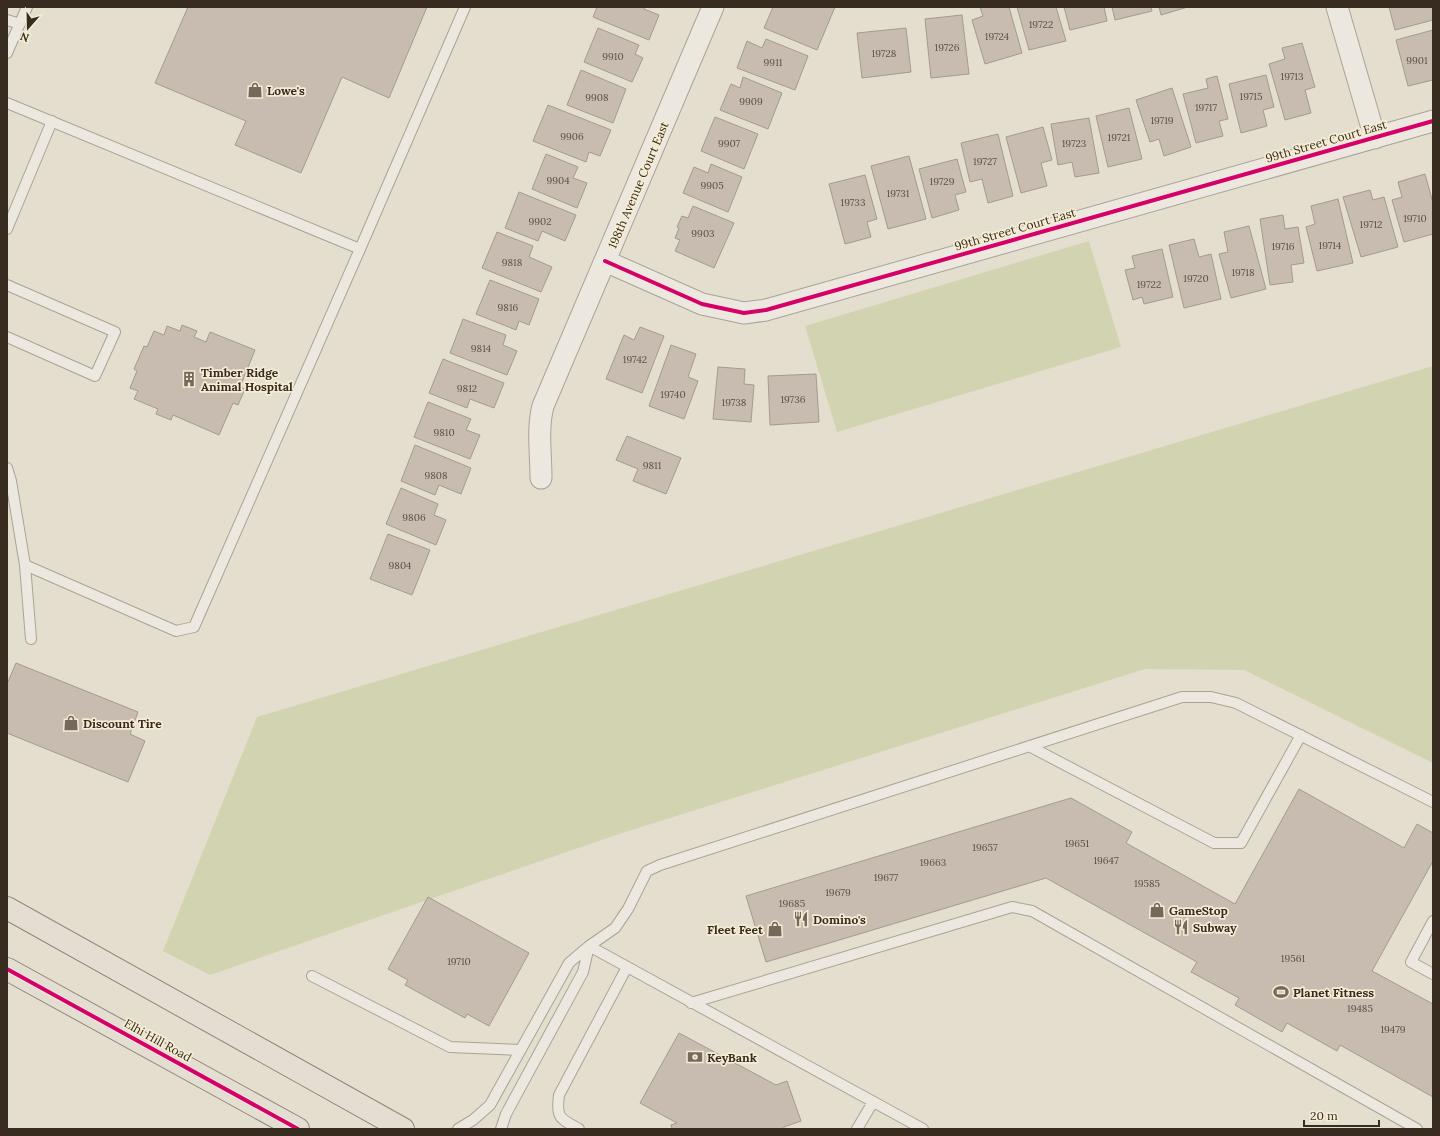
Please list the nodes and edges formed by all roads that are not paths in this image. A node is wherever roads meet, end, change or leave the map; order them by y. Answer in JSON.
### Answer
{"nodes":[{"id":1,"x":27,"y":7,"type":"edge"},
{"id":2,"x":465,"y":7,"type":"edge"},
{"id":3,"x":713,"y":7,"type":"edge"},
{"id":4,"x":1337,"y":7,"type":"edge"},
{"id":5,"x":7,"y":20,"type":"edge"},
{"id":6,"x":20,"y":24,"type":"junction"},
{"id":7,"x":7,"y":53,"type":"edge"},
{"id":8,"x":7,"y":102,"type":"edge"},
{"id":9,"x":52,"y":121,"type":"junction"},
{"id":10,"x":1433,"y":121,"type":"edge"},
{"id":11,"x":1375,"y":138,"type":"junction"},
{"id":12,"x":7,"y":229,"type":"edge"},
{"id":13,"x":360,"y":249,"type":"junction"},
{"id":14,"x":605,"y":261,"type":"junction"},
{"id":15,"x":7,"y":285,"type":"edge"},
{"id":16,"x":7,"y":337,"type":"edge"},
{"id":17,"x":7,"y":468,"type":"edge"},
{"id":18,"x":541,"y":478,"type":"dead end"},
{"id":19,"x":25,"y":565,"type":"junction"},
{"id":20,"x":31,"y":640,"type":"dead end"},
{"id":21,"x":1301,"y":736,"type":"junction"},
{"id":22,"x":1029,"y":746,"type":"junction"},
{"id":23,"x":1433,"y":802,"type":"edge"},
{"id":24,"x":11,"y":908,"type":"edge"},
{"id":25,"x":1433,"y":922,"type":"edge"},
{"id":26,"x":589,"y":946,"type":"junction"},
{"id":27,"x":627,"y":967,"type":"junction"},
{"id":28,"x":7,"y":969,"type":"edge"},
{"id":29,"x":1433,"y":974,"type":"edge"},
{"id":30,"x":312,"y":976,"type":"dead end"},
{"id":31,"x":691,"y":1003,"type":"junction"},
{"id":32,"x":520,"y":1050,"type":"junction"},
{"id":33,"x":873,"y":1102,"type":"junction"},
{"id":34,"x":298,"y":1129,"type":"edge"},
{"id":35,"x":403,"y":1129,"type":"edge"},
{"id":36,"x":458,"y":1129,"type":"edge"},
{"id":37,"x":501,"y":1129,"type":"edge"},
{"id":38,"x":579,"y":1129,"type":"edge"},
{"id":39,"x":857,"y":1129,"type":"edge"},
{"id":40,"x":922,"y":1129,"type":"edge"},
{"id":41,"x":1417,"y":1129,"type":"edge"}],
"edges":[{"from":1,"to":6,"type":"lane"},
{"from":2,"to":13,"type":"lane"},
{"from":3,"to":14,"type":"street","name":"198th Avenue Court East"},
{"from":4,"to":11,"type":"street"},
{"from":5,"to":6,"type":"lane"},
{"from":6,"to":7,"type":"lane"},
{"from":8,"to":9,"type":"lane"},
{"from":9,"to":12,"type":"lane"},
{"from":9,"to":13,"type":"lane"},
{"from":10,"to":11,"type":"street","name":"99th Street Court East"},
{"from":11,"to":14,"type":"street","name":"99th Street Court East"},
{"from":13,"to":19,"type":"lane"},
{"from":14,"to":18,"type":"street","name":"198th Avenue Court East"},
{"from":15,"to":16,"type":"lane"},
{"from":17,"to":19,"type":"lane"},
{"from":19,"to":20,"type":"lane"},
{"from":21,"to":22,"type":"lane"},
{"from":21,"to":22,"type":"lane"},
{"from":21,"to":23,"type":"lane"},
{"from":22,"to":26,"type":"lane"},
{"from":24,"to":35,"type":"main road"},
{"from":25,"to":29,"type":"lane"},
{"from":26,"to":27,"type":"lane"},
{"from":26,"to":32,"type":"lane"},
{"from":26,"to":37,"type":"lane"},
{"from":27,"to":31,"type":"lane"},
{"from":27,"to":38,"type":"lane"},
{"from":28,"to":34,"type":"main road","name":"Elhi Hill Road"},
{"from":30,"to":32,"type":"lane"},
{"from":31,"to":33,"type":"lane"},
{"from":31,"to":41,"type":"lane"},
{"from":32,"to":36,"type":"lane"},
{"from":33,"to":39,"type":"lane"},
{"from":33,"to":40,"type":"lane"}]}
